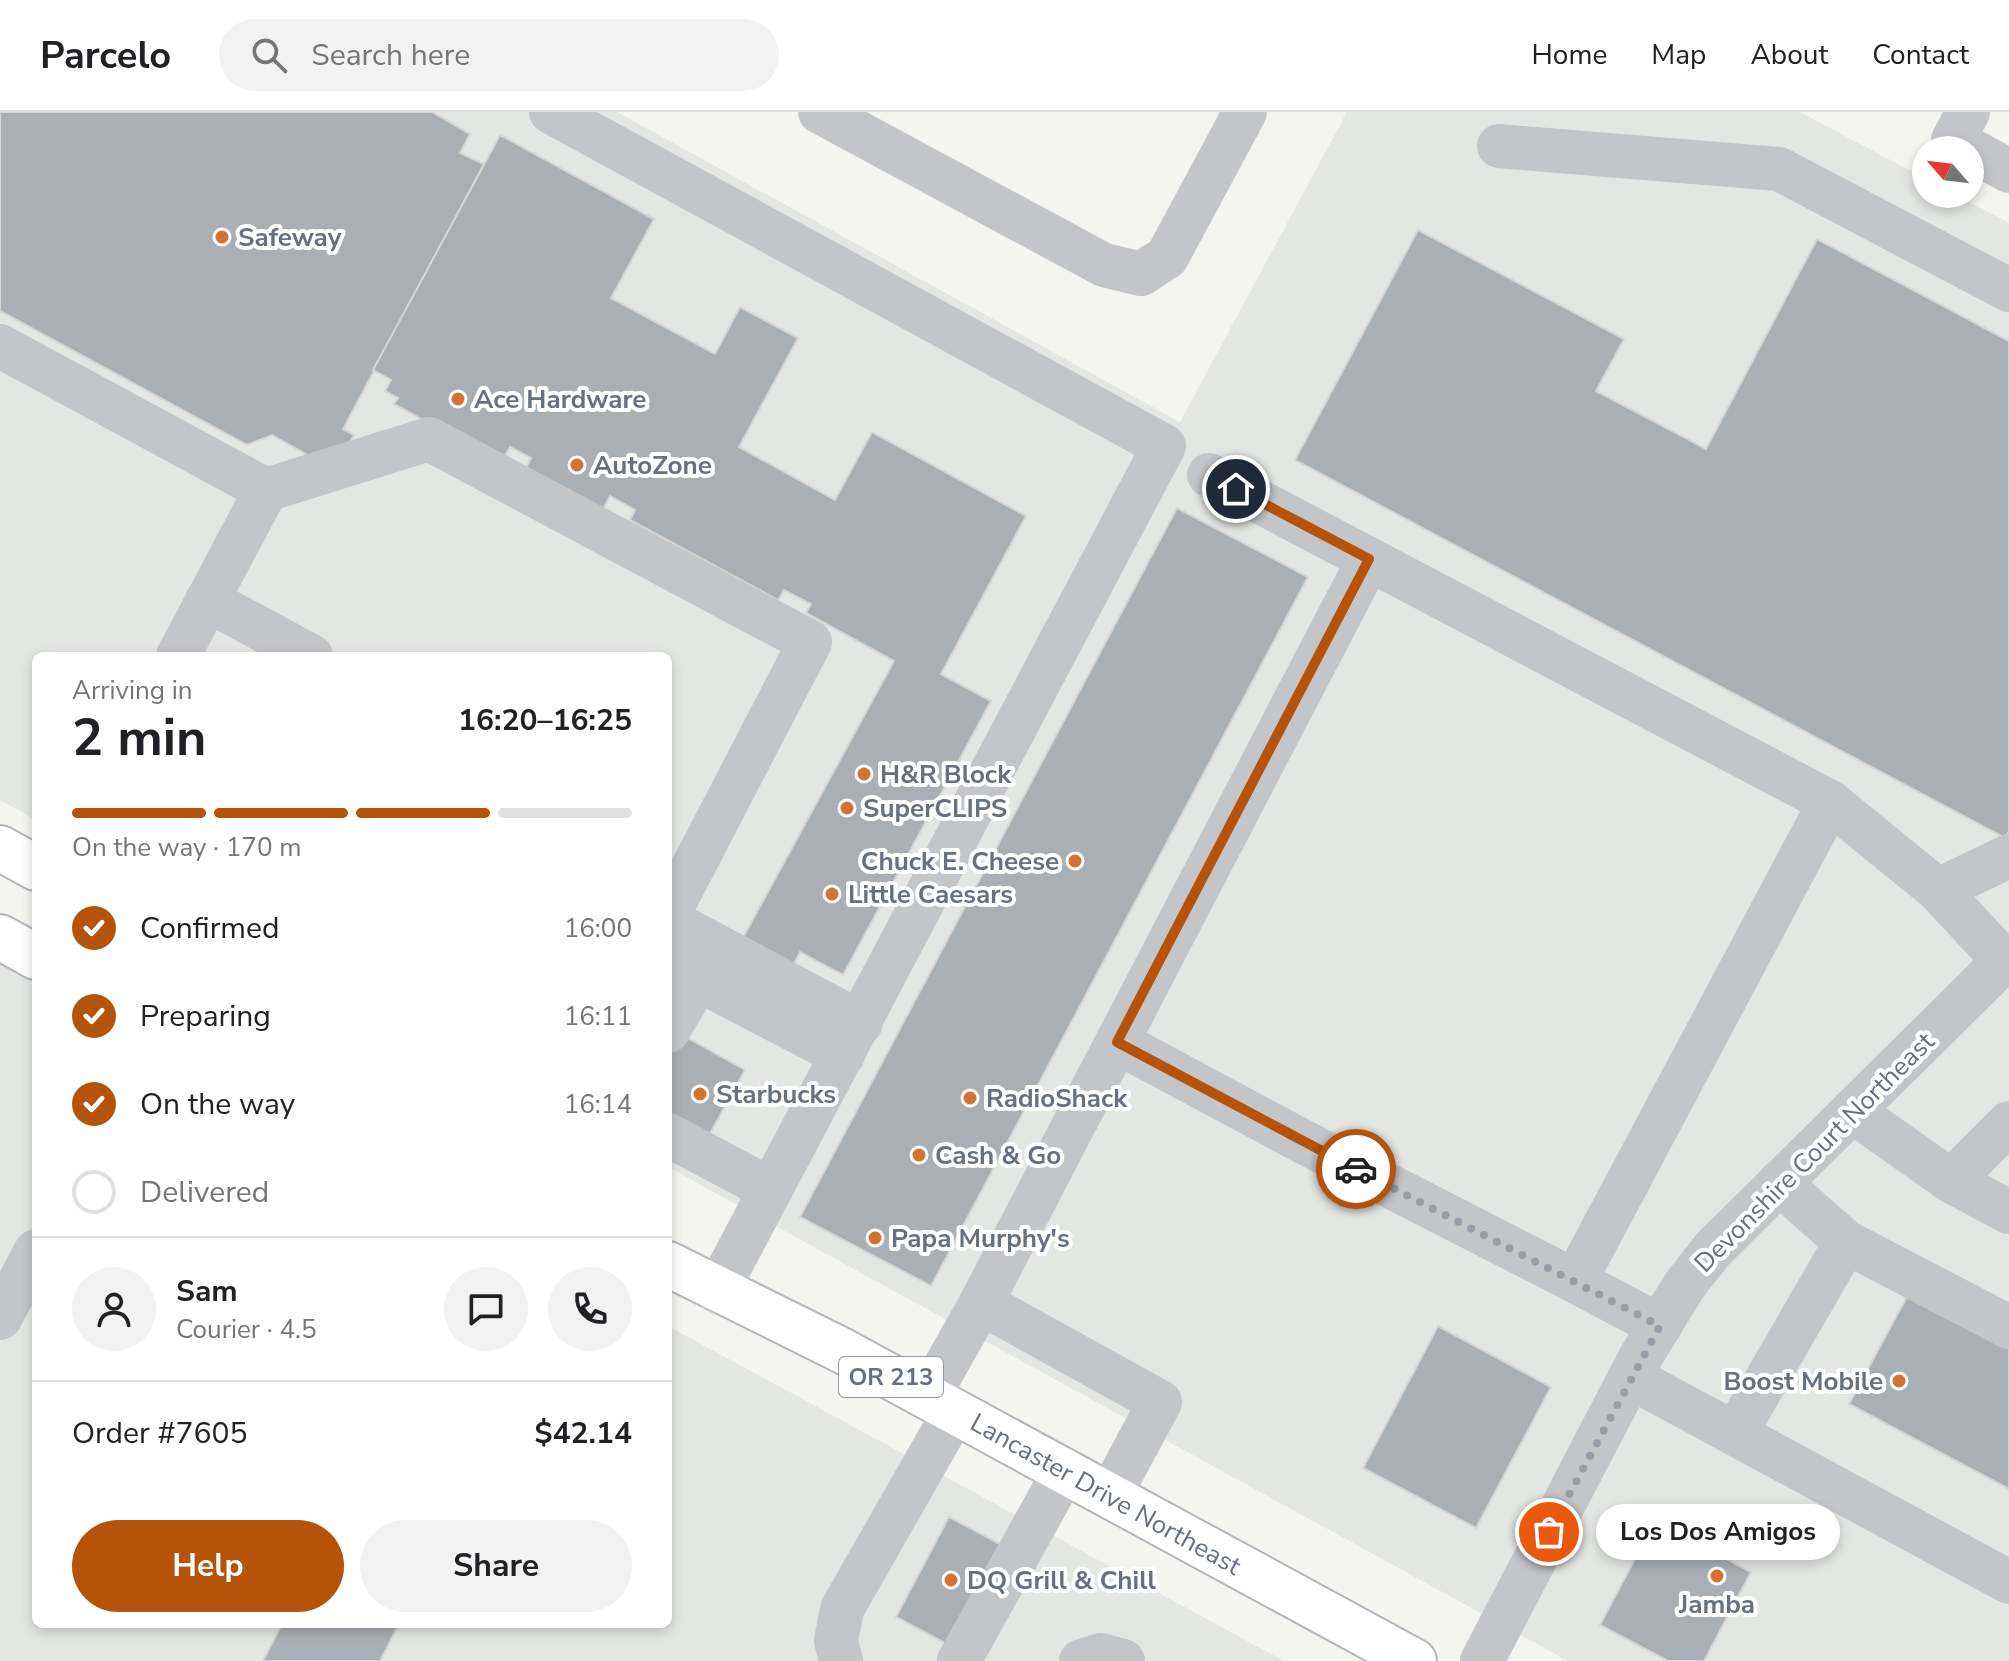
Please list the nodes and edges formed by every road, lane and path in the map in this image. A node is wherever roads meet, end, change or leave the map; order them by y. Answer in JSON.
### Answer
{"nodes":[{"id":1,"x":551,"y":112,"type":"edge"},
{"id":2,"x":820,"y":112,"type":"edge"},
{"id":3,"x":1245,"y":112,"type":"edge"},
{"id":4,"x":1968,"y":112,"type":"edge"},
{"id":5,"x":1499,"y":146,"type":"dead end"},
{"id":6,"x":2009,"y":171,"type":"edge"},
{"id":7,"x":2009,"y":290,"type":"edge"},
{"id":8,"x":0,"y":346,"type":"edge"},
{"id":9,"x":1209,"y":475,"type":"dead end"},
{"id":10,"x":266,"y":490,"type":"junction"},
{"id":11,"x":1369,"y":559,"type":"junction"},
{"id":12,"x":207,"y":600,"type":"junction"},
{"id":13,"x":288,"y":651,"type":"edge"},
{"id":14,"x":180,"y":652,"type":"edge"},
{"id":15,"x":1830,"y":802,"type":"junction"},
{"id":16,"x":0,"y":848,"type":"edge"},
{"id":17,"x":682,"y":856,"type":"edge"},
{"id":18,"x":2009,"y":856,"type":"edge"},
{"id":19,"x":32,"y":866,"type":"edge"},
{"id":20,"x":1938,"y":890,"type":"junction"},
{"id":21,"x":672,"y":900,"type":"edge"},
{"id":22,"x":672,"y":921,"type":"edge"},
{"id":23,"x":0,"y":937,"type":"edge"},
{"id":24,"x":32,"y":955,"type":"edge"},
{"id":25,"x":2006,"y":959,"type":"edge"},
{"id":26,"x":683,"y":972,"type":"edge"},
{"id":27,"x":672,"y":1015,"type":"edge"},
{"id":28,"x":852,"y":1039,"type":"junction"},
{"id":29,"x":1117,"y":1042,"type":"junction"},
{"id":30,"x":1852,"y":1111,"type":"junction"},
{"id":31,"x":2009,"y":1123,"type":"edge"},
{"id":32,"x":672,"y":1137,"type":"edge"},
{"id":33,"x":1951,"y":1181,"type":"junction"},
{"id":34,"x":1779,"y":1183,"type":"junction"},
{"id":35,"x":770,"y":1189,"type":"junction"},
{"id":36,"x":2009,"y":1212,"type":"edge"},
{"id":37,"x":1846,"y":1242,"type":"junction"},
{"id":38,"x":32,"y":1258,"type":"edge"},
{"id":39,"x":672,"y":1266,"type":"edge"},
{"id":40,"x":1575,"y":1281,"type":"junction"},
{"id":41,"x":717,"y":1291,"type":"junction"},
{"id":42,"x":981,"y":1303,"type":"junction"},
{"id":43,"x":0,"y":1318,"type":"edge"},
{"id":44,"x":1660,"y":1326,"type":"junction"},
{"id":45,"x":2009,"y":1327,"type":"edge"},
{"id":46,"x":1630,"y":1377,"type":"junction"},
{"id":47,"x":941,"y":1404,"type":"junction"},
{"id":48,"x":1735,"y":1434,"type":"junction"},
{"id":49,"x":1065,"y":1470,"type":"junction"},
{"id":50,"x":1110,"y":1495,"type":"junction"},
{"id":51,"x":2009,"y":1582,"type":"edge"},
{"id":52,"x":841,"y":1661,"type":"edge"},
{"id":53,"x":959,"y":1661,"type":"edge"},
{"id":54,"x":1081,"y":1661,"type":"edge"},
{"id":55,"x":1123,"y":1661,"type":"edge"},
{"id":56,"x":1414,"y":1661,"type":"edge"},
{"id":57,"x":1482,"y":1661,"type":"edge"}],
"edges":[{"from":1,"to":28,"type":"street"},
{"from":2,"to":3,"type":"street"},
{"from":4,"to":6,"type":"street"},
{"from":5,"to":7,"type":"street"},
{"from":8,"to":10,"type":"street"},
{"from":9,"to":11,"type":"street"},
{"from":10,"to":12,"type":"street"},
{"from":10,"to":17,"type":"street"},
{"from":11,"to":15,"type":"street"},
{"from":11,"to":29,"type":"street"},
{"from":12,"to":13,"type":"street"},
{"from":12,"to":14,"type":"street"},
{"from":15,"to":20,"type":"street"},
{"from":15,"to":40,"type":"street"},
{"from":16,"to":19,"type":"main road"},
{"from":17,"to":21,"type":"street"},
{"from":18,"to":20,"type":"street"},
{"from":20,"to":25,"type":"street"},
{"from":22,"to":28,"type":"street"},
{"from":23,"to":24,"type":"main road"},
{"from":25,"to":30,"type":"street","name":"Devonshire Court Northeast"},
{"from":26,"to":27,"type":"street"},
{"from":26,"to":28,"type":"street"},
{"from":28,"to":35,"type":"street"},
{"from":29,"to":40,"type":"street"},
{"from":29,"to":42,"type":"street"},
{"from":30,"to":33,"type":"street"},
{"from":30,"to":34,"type":"street","name":"Devonshire Court Northeast"},
{"from":31,"to":33,"type":"street"},
{"from":32,"to":35,"type":"street"},
{"from":33,"to":36,"type":"street"},
{"from":34,"to":37,"type":"street"},
{"from":34,"to":44,"type":"street","name":"Devonshire Court Northeast"},
{"from":35,"to":41,"type":"street"},
{"from":37,"to":45,"type":"street"},
{"from":37,"to":48,"type":"street"},
{"from":38,"to":43,"type":"street"},
{"from":39,"to":41,"type":"main road","name":"Lancaster Drive Northeast","number":"OR 213"},
{"from":40,"to":44,"type":"street"},
{"from":41,"to":47,"type":"main road","name":"Lancaster Drive Northeast","number":"OR 213"},
{"from":42,"to":47,"type":"street"},
{"from":42,"to":50,"type":"street"},
{"from":44,"to":46,"type":"street","name":"Devonshire Court Northeast"},
{"from":46,"to":48,"type":"street"},
{"from":46,"to":57,"type":"street","name":"Devonshire Court Northeast"},
{"from":47,"to":49,"type":"main road","name":"Lancaster Drive Northeast","number":"OR 213"},
{"from":47,"to":52,"type":"street"},
{"from":48,"to":51,"type":"street"},
{"from":49,"to":50,"type":"main road","name":"Lancaster Drive Northeast","number":"OR 213"},
{"from":49,"to":53,"type":"street"},
{"from":50,"to":56,"type":"main road","name":"Lancaster Drive Northeast","number":"OR 213"},
{"from":54,"to":55,"type":"street"}]}
